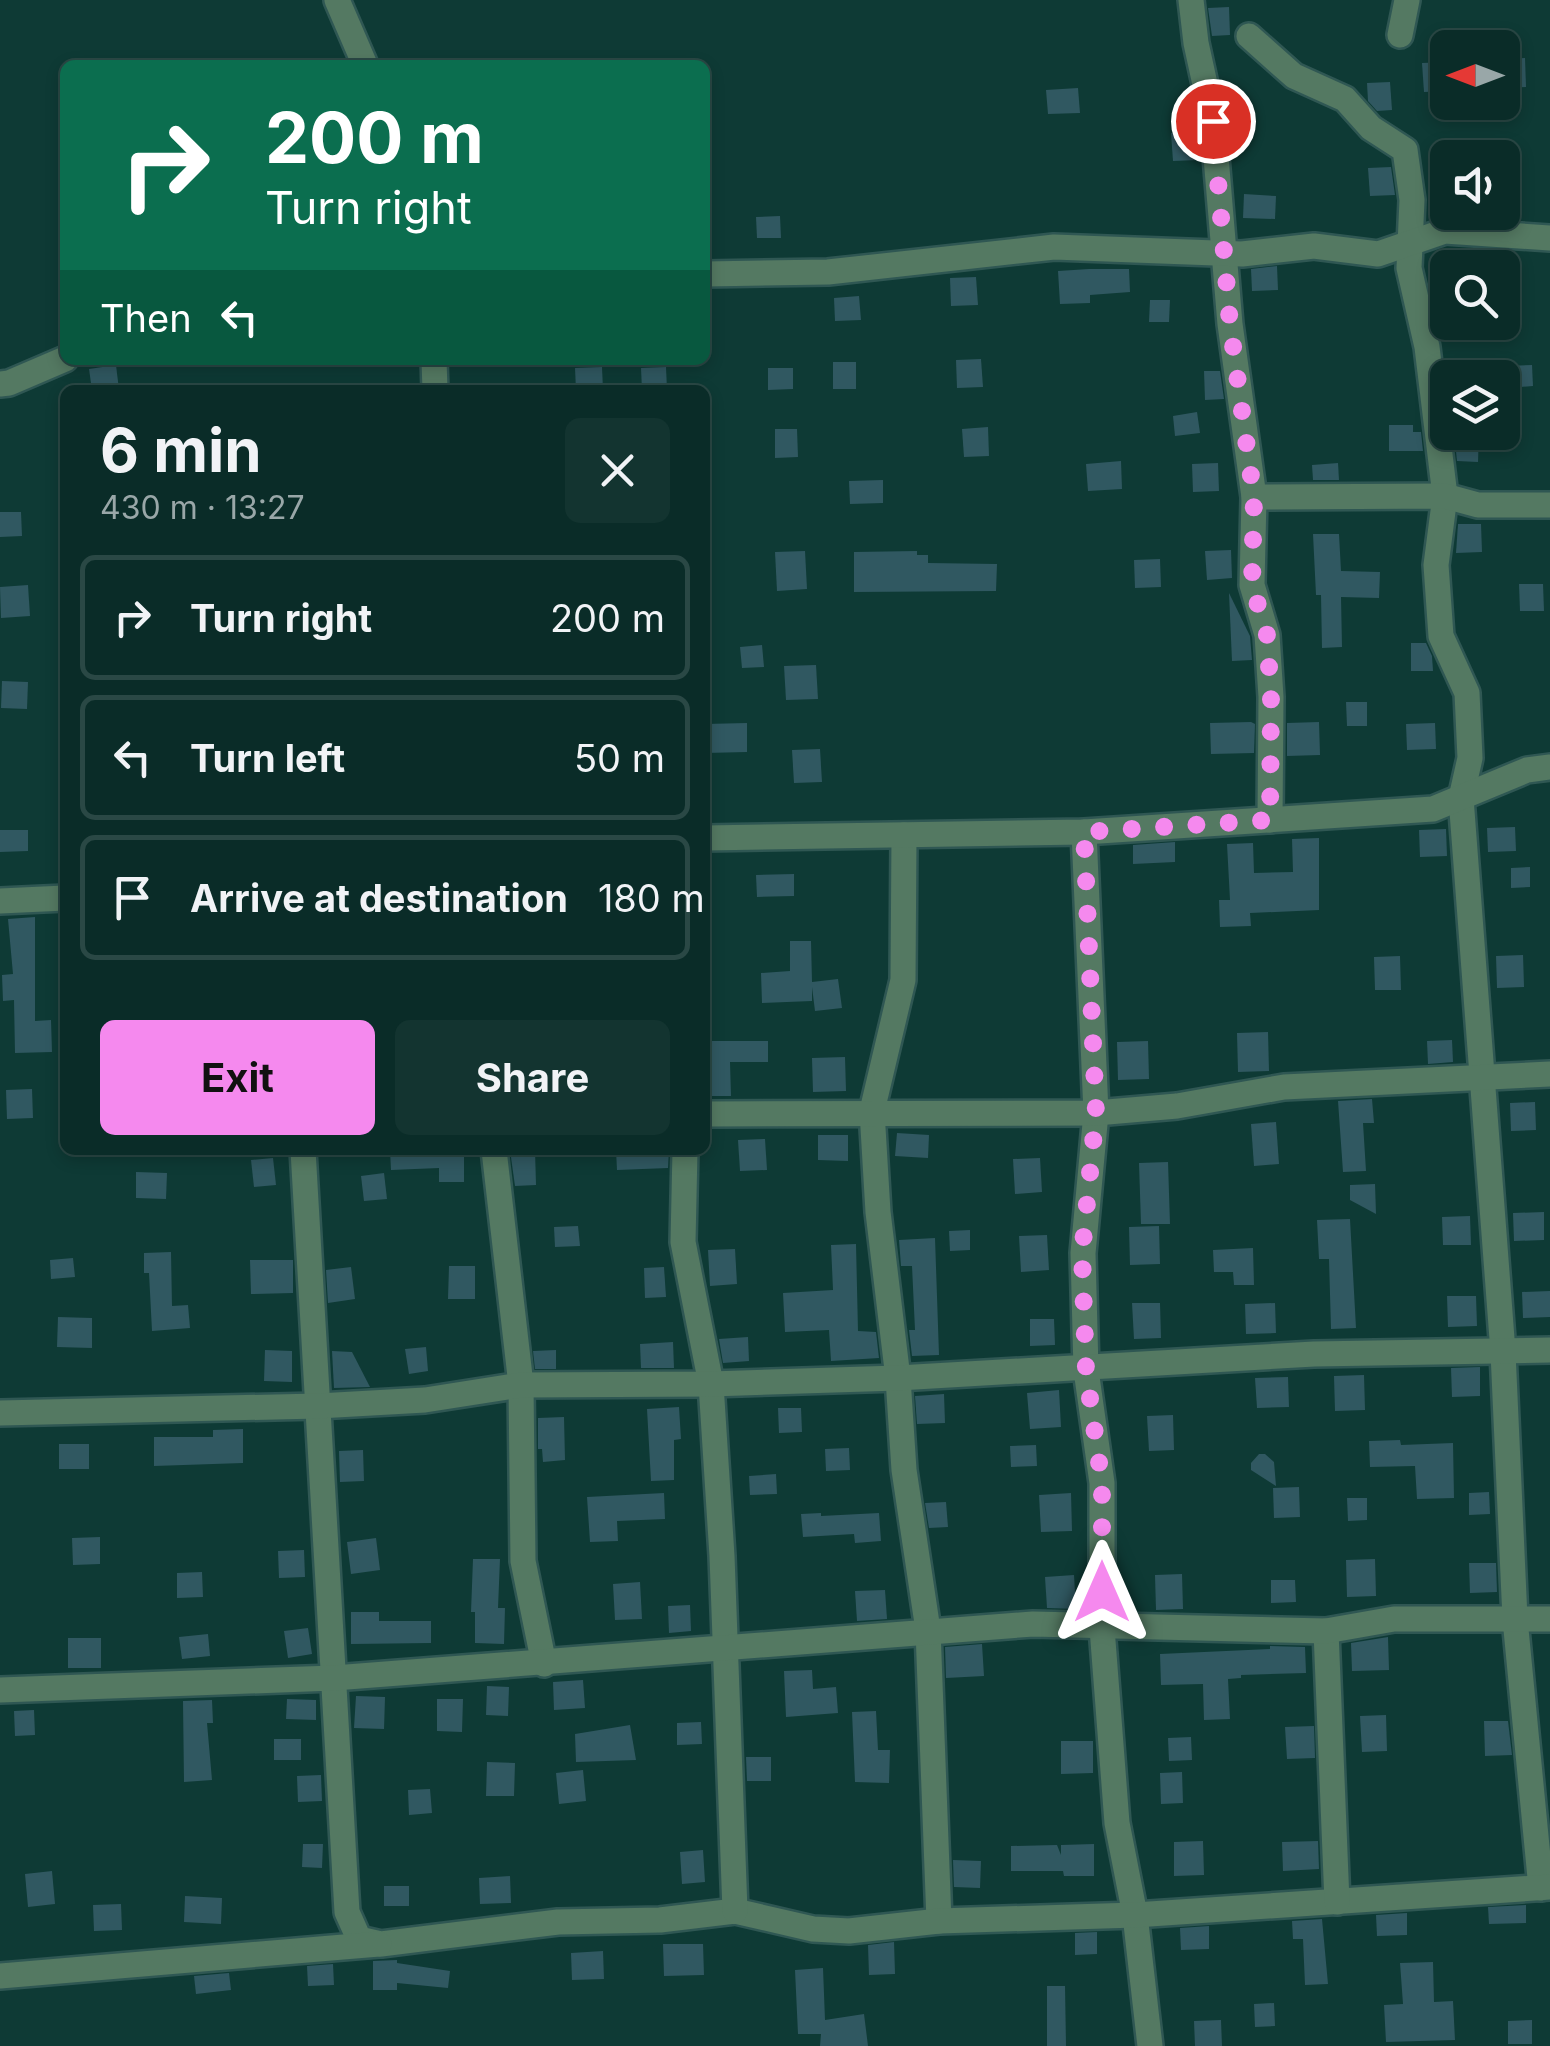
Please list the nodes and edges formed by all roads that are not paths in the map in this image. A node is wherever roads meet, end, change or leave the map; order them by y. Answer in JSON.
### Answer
{"nodes":[{"id":1,"x":338,"y":0,"type":"edge"},
{"id":2,"x":1191,"y":0,"type":"edge"},
{"id":3,"x":1406,"y":0,"type":"edge"},
{"id":4,"x":1400,"y":35,"type":"dead end"},
{"id":5,"x":1249,"y":36,"type":"dead end"},
{"id":6,"x":363,"y":60,"type":"edge"},
{"id":7,"x":1550,"y":238,"type":"edge"},
{"id":8,"x":1412,"y":244,"type":"junction"},
{"id":9,"x":1225,"y":251,"type":"junction"},
{"id":10,"x":710,"y":274,"type":"edge"},
{"id":11,"x":60,"y":361,"type":"edge"},
{"id":12,"x":0,"y":384,"type":"edge"},
{"id":13,"x":1445,"y":496,"type":"junction"},
{"id":14,"x":1254,"y":498,"type":"junction"},
{"id":15,"x":1550,"y":505,"type":"edge"},
{"id":16,"x":1550,"y":767,"type":"edge"},
{"id":17,"x":1460,"y":798,"type":"junction"},
{"id":18,"x":1270,"y":820,"type":"junction"},
{"id":19,"x":1084,"y":832,"type":"junction"},
{"id":20,"x":904,"y":835,"type":"junction"},
{"id":21,"x":710,"y":838,"type":"edge"},
{"id":22,"x":60,"y":898,"type":"edge"},
{"id":23,"x":0,"y":901,"type":"edge"},
{"id":24,"x":1550,"y":1074,"type":"edge"},
{"id":25,"x":1481,"y":1077,"type":"junction"},
{"id":26,"x":872,"y":1112,"type":"junction"},
{"id":27,"x":1096,"y":1113,"type":"junction"},
{"id":28,"x":710,"y":1114,"type":"edge"},
{"id":29,"x":302,"y":1155,"type":"edge"},
{"id":30,"x":495,"y":1155,"type":"edge"},
{"id":31,"x":685,"y":1155,"type":"edge"},
{"id":32,"x":1550,"y":1350,"type":"edge"},
{"id":33,"x":1503,"y":1352,"type":"junction"},
{"id":34,"x":1086,"y":1370,"type":"junction"},
{"id":35,"x":898,"y":1378,"type":"junction"},
{"id":36,"x":711,"y":1384,"type":"junction"},
{"id":37,"x":521,"y":1385,"type":"junction"},
{"id":38,"x":318,"y":1406,"type":"junction"},
{"id":39,"x":0,"y":1413,"type":"edge"},
{"id":40,"x":1515,"y":1619,"type":"junction"},
{"id":41,"x":1550,"y":1619,"type":"edge"},
{"id":42,"x":1102,"y":1628,"type":"junction"},
{"id":43,"x":928,"y":1630,"type":"junction"},
{"id":44,"x":1326,"y":1632,"type":"junction"},
{"id":45,"x":724,"y":1650,"type":"junction"},
{"id":46,"x":544,"y":1664,"type":"junction"},
{"id":47,"x":334,"y":1678,"type":"junction"},
{"id":48,"x":0,"y":1690,"type":"edge"},
{"id":49,"x":1545,"y":1888,"type":"edge"},
{"id":50,"x":1338,"y":1902,"type":"junction"},
{"id":51,"x":736,"y":1911,"type":"junction"},
{"id":52,"x":1135,"y":1914,"type":"junction"},
{"id":53,"x":938,"y":1921,"type":"junction"},
{"id":54,"x":382,"y":1944,"type":"junction"},
{"id":55,"x":0,"y":1976,"type":"edge"},
{"id":56,"x":1150,"y":2046,"type":"edge"}],
"edges":[{"from":1,"to":6,"type":"street"},
{"from":2,"to":9,"type":"street"},
{"from":3,"to":4,"type":"street"},
{"from":5,"to":8,"type":"street"},
{"from":7,"to":8,"type":"street"},
{"from":8,"to":9,"type":"street"},
{"from":8,"to":13,"type":"street"},
{"from":9,"to":10,"type":"street"},
{"from":9,"to":14,"type":"street"},
{"from":11,"to":12,"type":"street"},
{"from":13,"to":14,"type":"street"},
{"from":13,"to":15,"type":"street"},
{"from":13,"to":17,"type":"street"},
{"from":14,"to":18,"type":"street"},
{"from":16,"to":17,"type":"street"},
{"from":17,"to":18,"type":"street"},
{"from":17,"to":25,"type":"street"},
{"from":18,"to":19,"type":"street"},
{"from":19,"to":20,"type":"street"},
{"from":19,"to":27,"type":"street"},
{"from":20,"to":21,"type":"street"},
{"from":20,"to":26,"type":"street"},
{"from":22,"to":23,"type":"street"},
{"from":24,"to":25,"type":"street"},
{"from":25,"to":27,"type":"street"},
{"from":25,"to":33,"type":"street"},
{"from":26,"to":27,"type":"street"},
{"from":26,"to":28,"type":"street"},
{"from":26,"to":35,"type":"street"},
{"from":27,"to":34,"type":"street"},
{"from":29,"to":38,"type":"street"},
{"from":30,"to":37,"type":"street"},
{"from":31,"to":36,"type":"street"},
{"from":32,"to":33,"type":"street"},
{"from":33,"to":34,"type":"street"},
{"from":33,"to":40,"type":"street"},
{"from":34,"to":35,"type":"street"},
{"from":34,"to":42,"type":"street"},
{"from":35,"to":36,"type":"street"},
{"from":35,"to":43,"type":"street"},
{"from":36,"to":37,"type":"street"},
{"from":36,"to":45,"type":"street"},
{"from":37,"to":38,"type":"street"},
{"from":37,"to":46,"type":"street"},
{"from":38,"to":39,"type":"street"},
{"from":38,"to":47,"type":"street"},
{"from":40,"to":41,"type":"street"},
{"from":40,"to":44,"type":"street"},
{"from":40,"to":49,"type":"street"},
{"from":42,"to":43,"type":"street"},
{"from":42,"to":44,"type":"street"},
{"from":42,"to":52,"type":"street"},
{"from":43,"to":45,"type":"street"},
{"from":43,"to":53,"type":"street"},
{"from":44,"to":50,"type":"street"},
{"from":45,"to":46,"type":"street"},
{"from":45,"to":51,"type":"street"},
{"from":46,"to":47,"type":"street"},
{"from":47,"to":48,"type":"street"},
{"from":47,"to":54,"type":"street"},
{"from":49,"to":50,"type":"street"},
{"from":50,"to":52,"type":"street"},
{"from":51,"to":53,"type":"street"},
{"from":51,"to":54,"type":"street"},
{"from":52,"to":53,"type":"street"},
{"from":52,"to":56,"type":"street"},
{"from":54,"to":55,"type":"street"}]}
